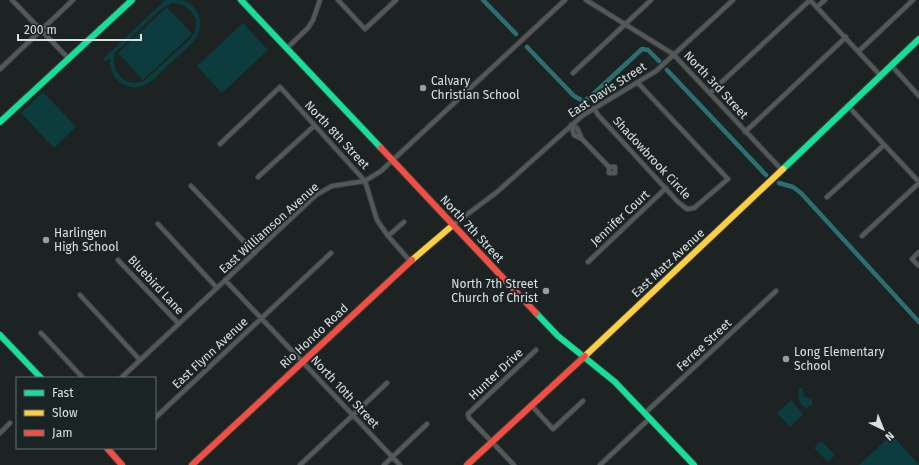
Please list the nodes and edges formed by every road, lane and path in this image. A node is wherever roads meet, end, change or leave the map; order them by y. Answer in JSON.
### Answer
{"nodes":[{"id":1,"x":12,"y":0,"type":"edge"},
{"id":2,"x":73,"y":0,"type":"edge"},
{"id":3,"x":132,"y":0,"type":"edge"},
{"id":4,"x":241,"y":0,"type":"edge"},
{"id":5,"x":320,"y":0,"type":"edge"},
{"id":6,"x":338,"y":0,"type":"edge"},
{"id":7,"x":396,"y":0,"type":"edge"},
{"id":8,"x":565,"y":0,"type":"edge"},
{"id":9,"x":586,"y":0,"type":"edge"},
{"id":10,"x":651,"y":0,"type":"edge"},
{"id":11,"x":733,"y":0,"type":"edge"},
{"id":12,"x":810,"y":0,"type":"edge"},
{"id":13,"x":825,"y":0,"type":"edge"},
{"id":14,"x":913,"y":0,"type":"edge"},
{"id":15,"x":817,"y":7,"type":"junction"},
{"id":16,"x":624,"y":25,"type":"junction"},
{"id":17,"x":41,"y":30,"type":"junction"},
{"id":18,"x":846,"y":37,"type":"junction"},
{"id":19,"x":919,"y":39,"type":"edge"},
{"id":20,"x":286,"y":49,"type":"junction"},
{"id":21,"x":859,"y":52,"type":"junction"},
{"id":22,"x":673,"y":54,"type":"junction"},
{"id":23,"x":69,"y":59,"type":"junction"},
{"id":24,"x":890,"y":65,"type":"junction"},
{"id":25,"x":0,"y":69,"type":"edge"},
{"id":26,"x":573,"y":73,"type":"dead end"},
{"id":27,"x":880,"y":75,"type":"junction"},
{"id":28,"x":638,"y":83,"type":"junction"},
{"id":29,"x":710,"y":93,"type":"junction"},
{"id":30,"x":919,"y":96,"type":"edge"},
{"id":31,"x":848,"y":106,"type":"junction"},
{"id":32,"x":594,"y":108,"type":"junction"},
{"id":33,"x":0,"y":122,"type":"edge"},
{"id":34,"x":571,"y":125,"type":"junction"},
{"id":35,"x":314,"y":126,"type":"junction"},
{"id":36,"x":745,"y":132,"type":"junction"},
{"id":37,"x":220,"y":144,"type":"dead end"},
{"id":38,"x":884,"y":144,"type":"junction"},
{"id":39,"x":393,"y":161,"type":"junction"},
{"id":40,"x":609,"y":167,"type":"dead end"},
{"id":41,"x":781,"y":169,"type":"junction"},
{"id":42,"x":258,"y":177,"type":"dead end"},
{"id":43,"x":365,"y":181,"type":"junction"},
{"id":44,"x":919,"y":182,"type":"edge"},
{"id":45,"x":191,"y":186,"type":"dead end"},
{"id":46,"x":666,"y":188,"type":"junction"},
{"id":47,"x":827,"y":197,"type":"dead end"},
{"id":48,"x":404,"y":222,"type":"dead end"},
{"id":49,"x":158,"y":224,"type":"dead end"},
{"id":50,"x":453,"y":225,"type":"junction"},
{"id":51,"x":388,"y":236,"type":"junction"},
{"id":52,"x":862,"y":236,"type":"dead end"},
{"id":53,"x":919,"y":252,"type":"edge"},
{"id":54,"x":255,"y":253,"type":"junction"},
{"id":55,"x":331,"y":253,"type":"dead end"},
{"id":56,"x":118,"y":260,"type":"dead end"},
{"id":57,"x":410,"y":261,"type":"junction"},
{"id":58,"x":588,"y":262,"type":"dead end"},
{"id":59,"x":919,"y":266,"type":"edge"},
{"id":60,"x":225,"y":280,"type":"junction"},
{"id":61,"x":217,"y":288,"type":"junction"},
{"id":62,"x":776,"y":291,"type":"dead end"},
{"id":63,"x":80,"y":295,"type":"dead end"},
{"id":64,"x":261,"y":318,"type":"junction"},
{"id":65,"x":179,"y":324,"type":"junction"},
{"id":66,"x":42,"y":333,"type":"dead end"},
{"id":67,"x":0,"y":335,"type":"edge"},
{"id":68,"x":536,"y":350,"type":"dead end"},
{"id":69,"x":583,"y":357,"type":"junction"},
{"id":70,"x":140,"y":360,"type":"junction"},
{"id":71,"x":303,"y":361,"type":"junction"},
{"id":72,"x":40,"y":377,"type":"edge"},
{"id":73,"x":82,"y":377,"type":"edge"},
{"id":74,"x":122,"y":377,"type":"edge"},
{"id":75,"x":387,"y":383,"type":"dead end"},
{"id":76,"x":582,"y":401,"type":"dead end"},
{"id":77,"x":531,"y":405,"type":"junction"},
{"id":78,"x":645,"y":413,"type":"junction"},
{"id":79,"x":353,"y":415,"type":"junction"},
{"id":80,"x":156,"y":417,"type":"edge"},
{"id":81,"x":650,"y":418,"type":"junction"},
{"id":82,"x":10,"y":423,"type":"dead end"},
{"id":83,"x":427,"y":424,"type":"dead end"},
{"id":84,"x":0,"y":433,"type":"edge"},
{"id":85,"x":492,"y":442,"type":"junction"},
{"id":86,"x":109,"y":449,"type":"edge"},
{"id":87,"x":392,"y":457,"type":"junction"},
{"id":88,"x":122,"y":465,"type":"edge"},
{"id":89,"x":192,"y":465,"type":"edge"},
{"id":90,"x":300,"y":465,"type":"edge"},
{"id":91,"x":384,"y":465,"type":"edge"},
{"id":92,"x":400,"y":465,"type":"edge"},
{"id":93,"x":467,"y":465,"type":"edge"},
{"id":94,"x":514,"y":465,"type":"edge"},
{"id":95,"x":600,"y":465,"type":"edge"},
{"id":96,"x":693,"y":465,"type":"edge"}],
"edges":[{"from":1,"to":17,"type":"street"},
{"from":2,"to":17,"type":"street"},
{"from":3,"to":23,"type":"street"},
{"from":4,"to":20,"type":"street","name":"North 7th Street"},
{"from":5,"to":20,"type":"street"},
{"from":6,"to":7,"type":"street"},
{"from":8,"to":39,"type":"street","name":"East Williamson Avenue"},
{"from":9,"to":16,"type":"street","name":"North 3rd Street"},
{"from":10,"to":16,"type":"street"},
{"from":11,"to":22,"type":"street","name":"East Davis Street"},
{"from":12,"to":15,"type":"street"},
{"from":12,"to":29,"type":"street"},
{"from":13,"to":15,"type":"street"},
{"from":14,"to":21,"type":"street"},
{"from":15,"to":18,"type":"street"},
{"from":16,"to":22,"type":"street","name":"North 3rd Street"},
{"from":16,"to":26,"type":"street"},
{"from":17,"to":23,"type":"street"},
{"from":17,"to":25,"type":"street"},
{"from":18,"to":21,"type":"street"},
{"from":18,"to":36,"type":"street"},
{"from":19,"to":24,"type":"street","name":"East Matz Avenue"},
{"from":20,"to":39,"type":"street","name":"North 7th Street"},
{"from":21,"to":27,"type":"street"},
{"from":22,"to":28,"type":"street","name":"East Davis Street"},
{"from":22,"to":29,"type":"street","name":"North 3rd Street"},
{"from":23,"to":33,"type":"street"},
{"from":24,"to":27,"type":"street","name":"East Matz Avenue"},
{"from":24,"to":30,"type":"street"},
{"from":27,"to":31,"type":"street","name":"East Matz Avenue"},
{"from":28,"to":32,"type":"street","name":"East Davis Street"},
{"from":28,"to":46,"type":"street","name":"Shadowbrook Circle"},
{"from":29,"to":36,"type":"street","name":"North 3rd Street"},
{"from":31,"to":38,"type":"street"},
{"from":31,"to":41,"type":"street","name":"East Matz Avenue"},
{"from":32,"to":34,"type":"street","name":"East Davis Street"},
{"from":32,"to":46,"type":"street","name":"Shadowbrook Circle"},
{"from":34,"to":40,"type":"street"},
{"from":34,"to":50,"type":"street","name":"East Davis Street"},
{"from":35,"to":37,"type":"street","name":"North 8th Street"},
{"from":35,"to":42,"type":"street"},
{"from":35,"to":43,"type":"street","name":"North 8th Street"},
{"from":36,"to":41,"type":"street","name":"North 3rd Street"},
{"from":38,"to":44,"type":"street"},
{"from":38,"to":47,"type":"street"},
{"from":39,"to":43,"type":"street","name":"East Williamson Avenue"},
{"from":39,"to":50,"type":"street","name":"North 7th Street"},
{"from":41,"to":69,"type":"street","name":"East Matz Avenue"},
{"from":43,"to":51,"type":"street","name":"North 8th Street"},
{"from":43,"to":54,"type":"street","name":"East Williamson Avenue"},
{"from":44,"to":52,"type":"street"},
{"from":45,"to":54,"type":"street"},
{"from":46,"to":58,"type":"street","name":"Jennifer Court"},
{"from":48,"to":51,"type":"street"},
{"from":49,"to":61,"type":"street"},
{"from":50,"to":57,"type":"street","name":"Rio Hondo Road"},
{"from":50,"to":69,"type":"street","name":"North 7th Street"},
{"from":51,"to":57,"type":"street","name":"North 8th Street"},
{"from":53,"to":59,"type":"street"},
{"from":54,"to":60,"type":"street","name":"East Williamson Avenue"},
{"from":55,"to":64,"type":"street","name":"East Flynn Avenue"},
{"from":56,"to":65,"type":"street","name":"Bluebird Lane"},
{"from":57,"to":71,"type":"street","name":"Rio Hondo Road"},
{"from":60,"to":61,"type":"street","name":"East Williamson Avenue"},
{"from":60,"to":64,"type":"street","name":"North 10th Street"},
{"from":61,"to":65,"type":"street","name":"East Williamson Avenue"},
{"from":62,"to":78,"type":"street","name":"Ferree Street"},
{"from":63,"to":70,"type":"street"},
{"from":64,"to":71,"type":"street","name":"North 10th Street"},
{"from":64,"to":80,"type":"street","name":"East Flynn Avenue"},
{"from":65,"to":70,"type":"street","name":"East Williamson Avenue"},
{"from":66,"to":73,"type":"street"},
{"from":67,"to":72,"type":"street"},
{"from":68,"to":85,"type":"street","name":"Hunter Drive"},
{"from":69,"to":77,"type":"street","name":"East Matz Avenue"},
{"from":69,"to":78,"type":"street","name":"North 7th Street"},
{"from":70,"to":74,"type":"street","name":"East Williamson Avenue"},
{"from":71,"to":79,"type":"street","name":"North 10th Street"},
{"from":71,"to":89,"type":"street","name":"Rio Hondo Road"},
{"from":75,"to":79,"type":"street"},
{"from":76,"to":77,"type":"street"},
{"from":77,"to":85,"type":"street","name":"East Matz Avenue"},
{"from":78,"to":81,"type":"street","name":"North 7th Street"},
{"from":79,"to":87,"type":"street","name":"North 10th Street"},
{"from":79,"to":90,"type":"street"},
{"from":81,"to":95,"type":"street"},
{"from":81,"to":96,"type":"street","name":"North 7th Street"},
{"from":82,"to":84,"type":"street"},
{"from":83,"to":87,"type":"street"},
{"from":85,"to":93,"type":"street","name":"East Matz Avenue"},
{"from":85,"to":94,"type":"street","name":"Hunter Drive"},
{"from":86,"to":88,"type":"street"},
{"from":87,"to":91,"type":"street"},
{"from":87,"to":92,"type":"street","name":"North 10th Street"}]}
